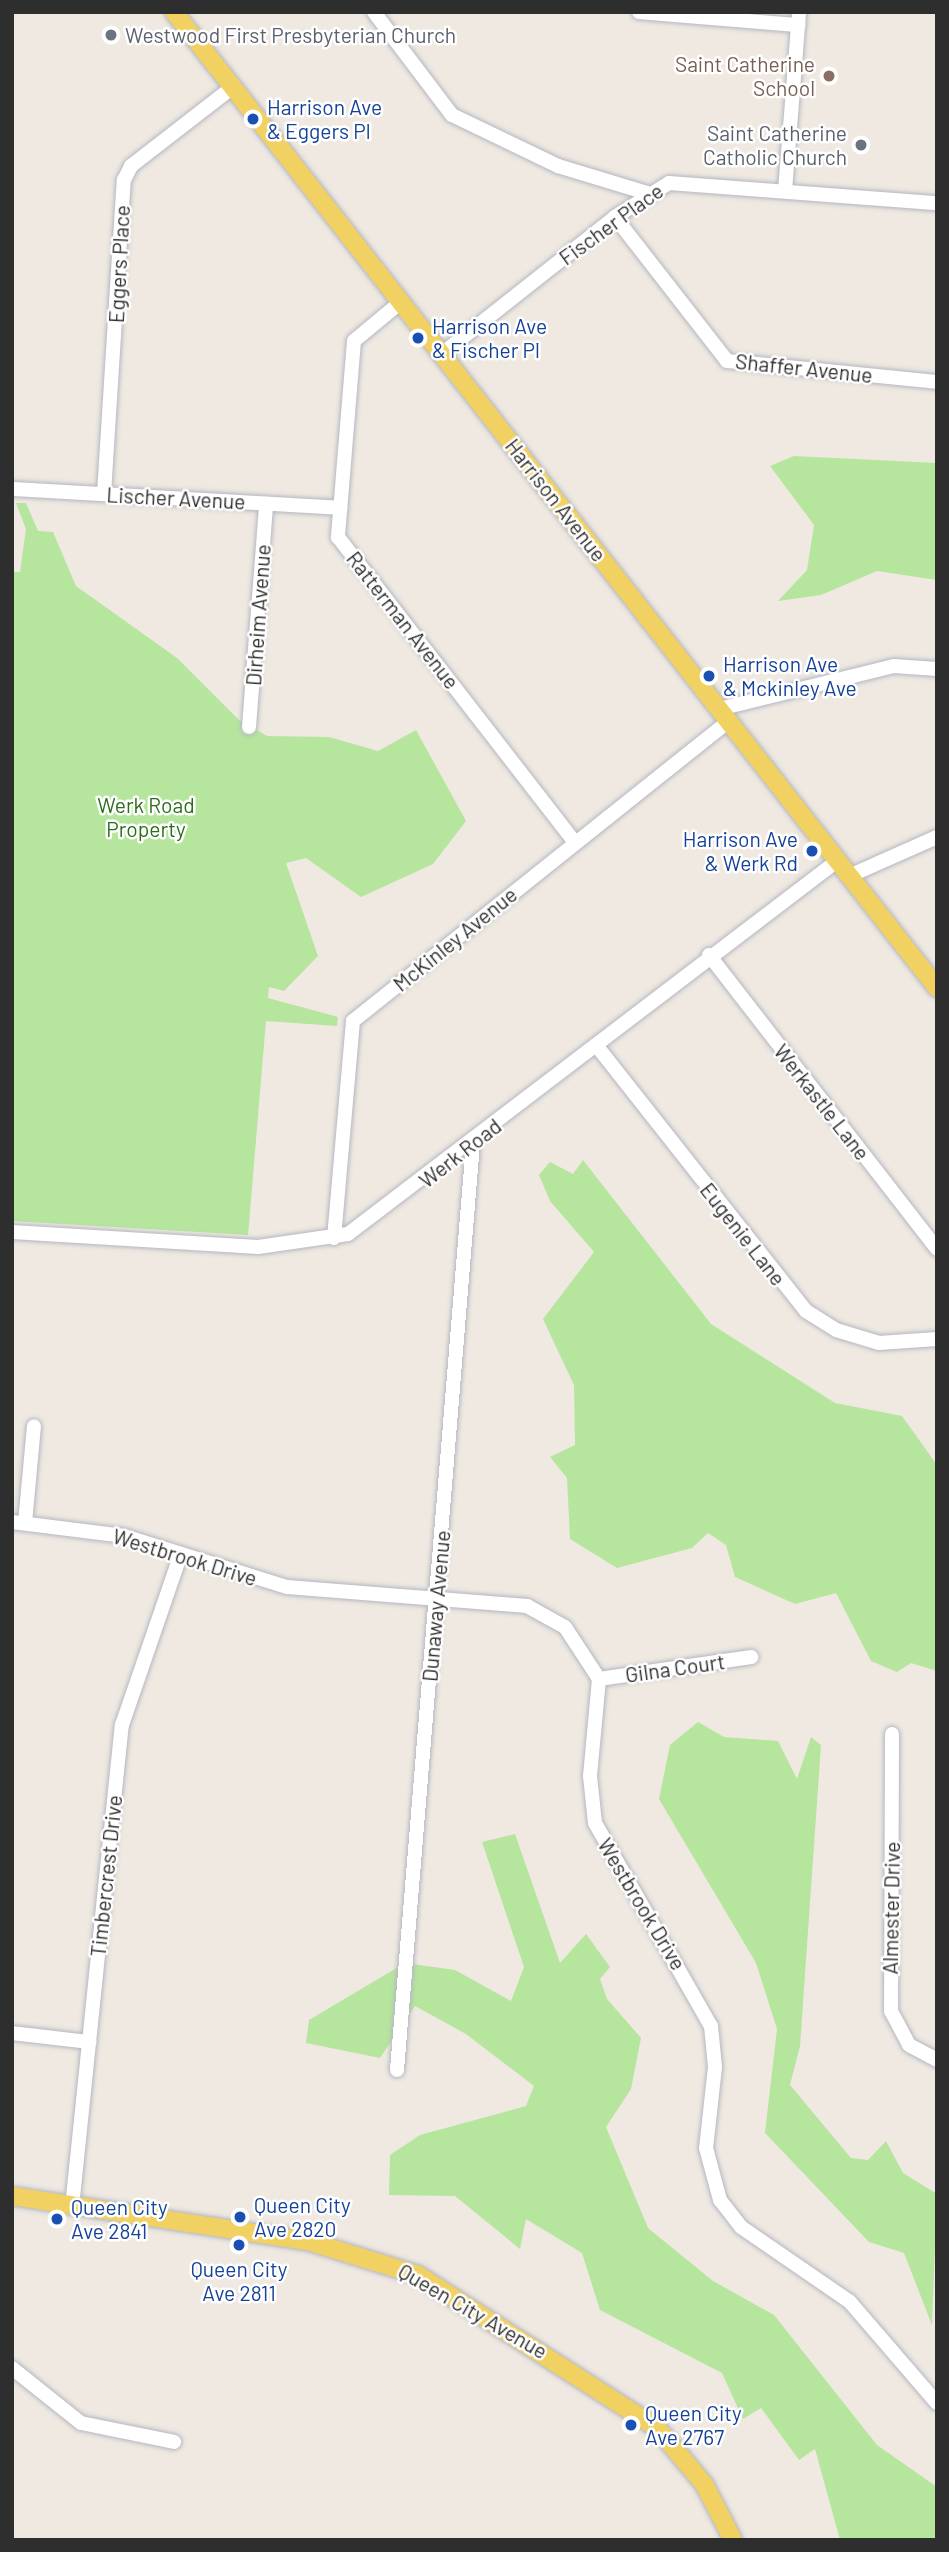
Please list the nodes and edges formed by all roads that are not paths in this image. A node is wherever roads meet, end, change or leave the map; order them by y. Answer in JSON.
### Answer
{"nodes":[{"id":1,"x":174,"y":12,"type":"edge"},
{"id":2,"x":374,"y":12,"type":"edge"},
{"id":3,"x":639,"y":12,"type":"edge"},
{"id":4,"x":799,"y":19,"type":"edge"},
{"id":5,"x":233,"y":87,"type":"junction"},
{"id":6,"x":785,"y":191,"type":"junction"},
{"id":7,"x":647,"y":194,"type":"junction"},
{"id":8,"x":936,"y":203,"type":"edge"},
{"id":9,"x":615,"y":217,"type":"junction"},
{"id":10,"x":402,"y":300,"type":"junction"},
{"id":11,"x":443,"y":353,"type":"junction"},
{"id":12,"x":937,"y":382,"type":"edge"},
{"id":13,"x":12,"y":489,"type":"edge"},
{"id":14,"x":104,"y":494,"type":"junction"},
{"id":15,"x":266,"y":504,"type":"junction"},
{"id":16,"x":340,"y":508,"type":"junction"},
{"id":17,"x":937,"y":669,"type":"edge"},
{"id":18,"x":724,"y":715,"type":"junction"},
{"id":19,"x":249,"y":727,"type":"dead end"},
{"id":20,"x":937,"y":837,"type":"edge"},
{"id":21,"x":575,"y":842,"type":"junction"},
{"id":22,"x":837,"y":861,"type":"junction"},
{"id":23,"x":849,"y":876,"type":"junction"},
{"id":24,"x":709,"y":955,"type":"junction"},
{"id":25,"x":937,"y":988,"type":"edge"},
{"id":26,"x":596,"y":1045,"type":"junction"},
{"id":27,"x":473,"y":1143,"type":"junction"},
{"id":28,"x":12,"y":1232,"type":"edge"},
{"id":29,"x":334,"y":1238,"type":"junction"},
{"id":30,"x":937,"y":1249,"type":"edge"},
{"id":31,"x":937,"y":1339,"type":"edge"},
{"id":32,"x":34,"y":1426,"type":"dead end"},
{"id":33,"x":19,"y":1522,"type":"edge"},
{"id":34,"x":181,"y":1554,"type":"junction"},
{"id":35,"x":437,"y":1598,"type":"junction"},
{"id":36,"x":751,"y":1657,"type":"dead end"},
{"id":37,"x":599,"y":1679,"type":"junction"},
{"id":38,"x":892,"y":1734,"type":"dead end"},
{"id":39,"x":12,"y":2033,"type":"edge"},
{"id":40,"x":89,"y":2042,"type":"junction"},
{"id":41,"x":937,"y":2060,"type":"edge"},
{"id":42,"x":397,"y":2070,"type":"dead end"},
{"id":43,"x":12,"y":2196,"type":"edge"},
{"id":44,"x":72,"y":2207,"type":"junction"},
{"id":45,"x":12,"y":2368,"type":"edge"},
{"id":46,"x":937,"y":2403,"type":"edge"},
{"id":47,"x":174,"y":2442,"type":"dead end"},
{"id":48,"x":733,"y":2540,"type":"edge"}],
"edges":[{"from":1,"to":5,"type":"main road","name":"Harrison Avenue"},
{"from":2,"to":7,"type":"street"},
{"from":3,"to":4,"type":"street"},
{"from":4,"to":6,"type":"street"},
{"from":5,"to":10,"type":"main road","name":"Harrison Avenue"},
{"from":5,"to":14,"type":"street","name":"Eggers Place"},
{"from":6,"to":7,"type":"street","name":"Fischer Place"},
{"from":6,"to":8,"type":"street","name":"Fischer Place"},
{"from":7,"to":9,"type":"street","name":"Fischer Place"},
{"from":9,"to":11,"type":"street","name":"Fischer Place"},
{"from":9,"to":12,"type":"street","name":"Shaffer Avenue"},
{"from":10,"to":11,"type":"main road","name":"Harrison Avenue"},
{"from":10,"to":16,"type":"street","name":"Ratterman Avenue"},
{"from":11,"to":18,"type":"main road","name":"Harrison Avenue"},
{"from":13,"to":14,"type":"street","name":"Lischer Avenue"},
{"from":14,"to":15,"type":"street","name":"Lischer Avenue"},
{"from":15,"to":16,"type":"street","name":"Lischer Avenue"},
{"from":15,"to":19,"type":"street","name":"Dirheim Avenue"},
{"from":16,"to":21,"type":"street","name":"Ratterman Avenue"},
{"from":17,"to":18,"type":"street","name":"McKinley Avenue"},
{"from":18,"to":21,"type":"street","name":"McKinley Avenue"},
{"from":18,"to":22,"type":"main road","name":"Harrison Avenue"},
{"from":20,"to":23,"type":"street"},
{"from":21,"to":29,"type":"street","name":"McKinley Avenue"},
{"from":22,"to":23,"type":"main road","name":"Harrison Avenue"},
{"from":22,"to":24,"type":"street","name":"Werk Road"},
{"from":23,"to":25,"type":"main road","name":"Harrison Avenue"},
{"from":24,"to":26,"type":"street","name":"Werk Road"},
{"from":24,"to":30,"type":"street","name":"Werkastle Lane"},
{"from":26,"to":27,"type":"street","name":"Werk Road"},
{"from":26,"to":31,"type":"street","name":"Eugenie Lane"},
{"from":27,"to":29,"type":"street","name":"Werk Road"},
{"from":27,"to":35,"type":"street","name":"Dunaway Avenue"},
{"from":28,"to":29,"type":"street","name":"Werk Road"},
{"from":32,"to":33,"type":"street"},
{"from":33,"to":34,"type":"street","name":"Westbrook Drive"},
{"from":34,"to":35,"type":"street","name":"Westbrook Drive"},
{"from":34,"to":40,"type":"street","name":"Timbercrest Drive"},
{"from":35,"to":37,"type":"street","name":"Westbrook Drive"},
{"from":35,"to":42,"type":"street","name":"Dunaway Avenue"},
{"from":36,"to":37,"type":"street","name":"Gilna Court"},
{"from":37,"to":46,"type":"street","name":"Westbrook Drive"},
{"from":38,"to":41,"type":"street","name":"Almester Drive"},
{"from":39,"to":40,"type":"street"},
{"from":40,"to":44,"type":"street","name":"Timbercrest Drive"},
{"from":43,"to":44,"type":"main road","name":"Queen City Avenue"},
{"from":44,"to":48,"type":"main road","name":"Queen City Avenue"},
{"from":45,"to":47,"type":"street"}]}
